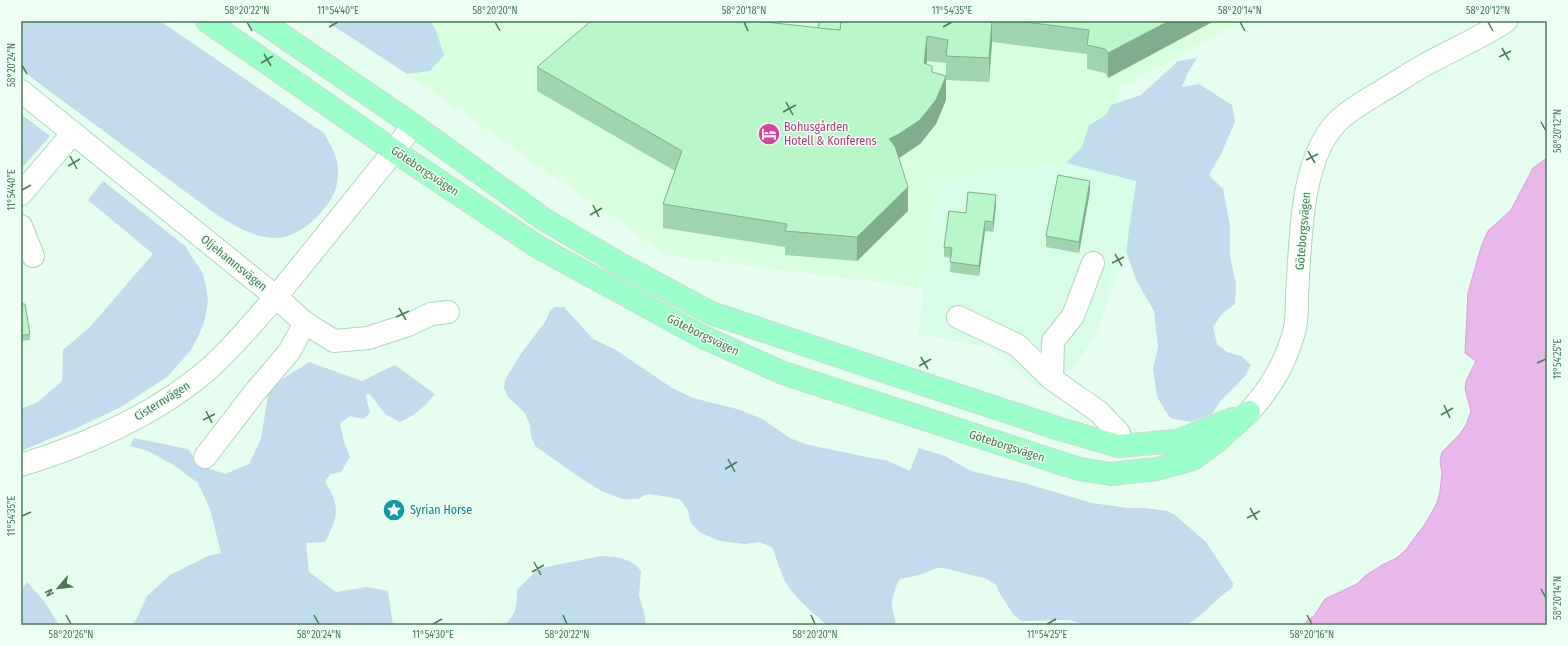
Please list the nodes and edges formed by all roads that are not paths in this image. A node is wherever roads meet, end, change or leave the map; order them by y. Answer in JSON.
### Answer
{"nodes":[{"id":1,"x":207,"y":21,"type":"edge"},
{"id":2,"x":261,"y":21,"type":"edge"},
{"id":3,"x":1506,"y":21,"type":"edge"},
{"id":4,"x":21,"y":91,"type":"edge"},
{"id":5,"x":413,"y":125,"type":"junction"},
{"id":6,"x":73,"y":133,"type":"junction"},
{"id":7,"x":394,"y":151,"type":"junction"},
{"id":8,"x":21,"y":194,"type":"edge"},
{"id":9,"x":21,"y":226,"type":"edge"},
{"id":10,"x":33,"y":256,"type":"dead end"},
{"id":11,"x":1093,"y":263,"type":"dead end"},
{"id":12,"x":276,"y":297,"type":"junction"},
{"id":13,"x":448,"y":312,"type":"dead end"},
{"id":14,"x":958,"y":316,"type":"dead end"},
{"id":15,"x":305,"y":323,"type":"junction"},
{"id":16,"x":1052,"y":379,"type":"junction"},
{"id":17,"x":1249,"y":412,"type":"junction"},
{"id":18,"x":1118,"y":446,"type":"junction"},
{"id":19,"x":205,"y":457,"type":"dead end"},
{"id":20,"x":21,"y":465,"type":"edge"}],
"edges":[{"from":1,"to":7,"type":"main road","name":"Göteborgsvägen"},
{"from":2,"to":5,"type":"main road","name":"Göteborgsvägen"},
{"from":3,"to":17,"type":"street","name":"Göteborgsvägen"},
{"from":4,"to":6,"type":"street","name":"Oljehamnsvägen"},
{"from":5,"to":7,"type":"street","name":"Oljehamnsvägen"},
{"from":5,"to":18,"type":"main road","name":"Göteborgsvägen"},
{"from":6,"to":8,"type":"street"},
{"from":6,"to":12,"type":"street","name":"Oljehamnsvägen"},
{"from":7,"to":12,"type":"street","name":"Oljehamnsvägen"},
{"from":7,"to":17,"type":"main road","name":"Göteborgsvägen"},
{"from":9,"to":10,"type":"street"},
{"from":11,"to":16,"type":"street"},
{"from":12,"to":15,"type":"street"},
{"from":12,"to":20,"type":"street","name":"Cisternvägen"},
{"from":13,"to":15,"type":"street"},
{"from":14,"to":16,"type":"street"},
{"from":15,"to":19,"type":"street"},
{"from":16,"to":18,"type":"street"},
{"from":17,"to":18,"type":"main road","name":"Göteborgsvägen"}]}
